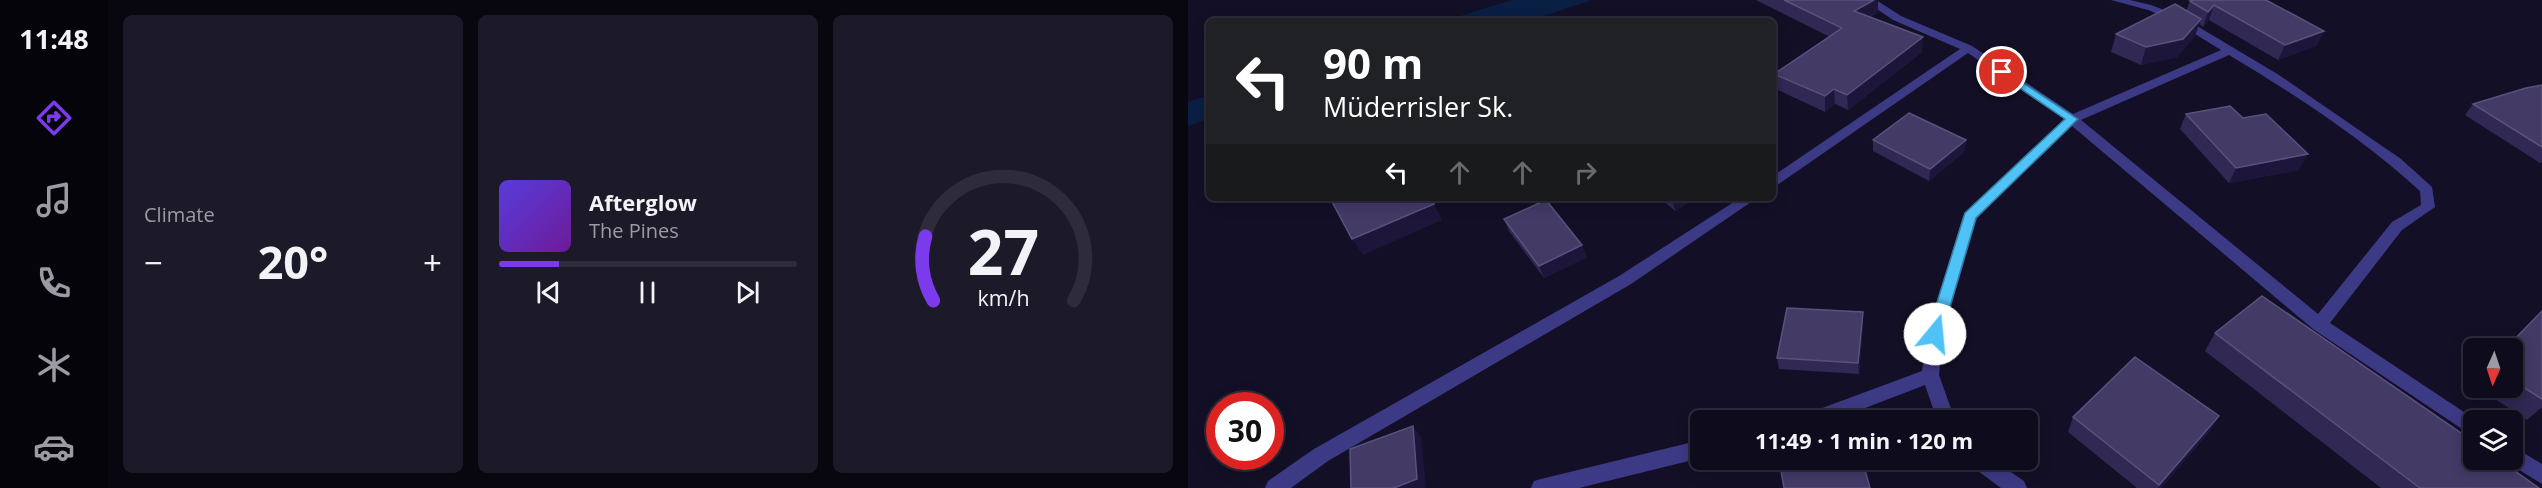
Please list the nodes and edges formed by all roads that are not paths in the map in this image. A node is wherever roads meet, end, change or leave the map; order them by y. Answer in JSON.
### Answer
{"nodes":[{"id":1,"x":1869,"y":0,"type":"edge"},
{"id":2,"x":2116,"y":0,"type":"edge"},
{"id":3,"x":1968,"y":48,"type":"junction"},
{"id":4,"x":2228,"y":51,"type":"junction"},
{"id":5,"x":2072,"y":119,"type":"junction"},
{"id":6,"x":1776,"y":181,"type":"edge"},
{"id":7,"x":1745,"y":201,"type":"edge"},
{"id":8,"x":2319,"y":324,"type":"junction"},
{"id":9,"x":1930,"y":375,"type":"junction"},
{"id":10,"x":1839,"y":410,"type":"edge"},
{"id":11,"x":1942,"y":410,"type":"edge"},
{"id":12,"x":2463,"y":422,"type":"edge"},
{"id":13,"x":1690,"y":452,"type":"edge"},
{"id":14,"x":2523,"y":462,"type":"edge"},
{"id":15,"x":1992,"y":470,"type":"edge"},
{"id":16,"x":2542,"y":475,"type":"edge"},
{"id":17,"x":1275,"y":488,"type":"edge"},
{"id":18,"x":1541,"y":488,"type":"edge"},
{"id":19,"x":2017,"y":488,"type":"edge"}],
"edges":[{"from":1,"to":3,"type":"street"},
{"from":2,"to":4,"type":"street"},
{"from":3,"to":5,"type":"street"},
{"from":3,"to":6,"type":"street"},
{"from":4,"to":5,"type":"street"},
{"from":4,"to":8,"type":"street"},
{"from":5,"to":8,"type":"street"},
{"from":5,"to":9,"type":"street"},
{"from":7,"to":17,"type":"street"},
{"from":8,"to":12,"type":"street"},
{"from":9,"to":10,"type":"street"},
{"from":9,"to":11,"type":"street"},
{"from":13,"to":18,"type":"street"},
{"from":14,"to":16,"type":"street"},
{"from":15,"to":19,"type":"street"}]}
